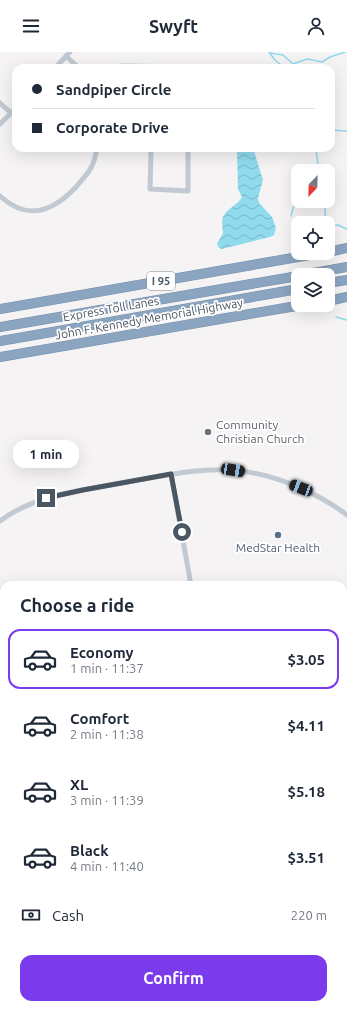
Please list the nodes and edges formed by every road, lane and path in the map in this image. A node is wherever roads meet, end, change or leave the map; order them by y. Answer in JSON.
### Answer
{"nodes":[{"id":1,"x":70,"y":52,"type":"edge"},
{"id":2,"x":66,"y":56,"type":"junction"},
{"id":3,"x":59,"y":64,"type":"edge"},
{"id":4,"x":75,"y":64,"type":"edge"},
{"id":5,"x":0,"y":103,"type":"edge"},
{"id":6,"x":11,"y":113,"type":"joint"},
{"id":7,"x":1,"y":122,"type":"edge"},
{"id":8,"x":96,"y":152,"type":"edge"},
{"id":9,"x":150,"y":152,"type":"edge"},
{"id":10,"x":188,"y":152,"type":"edge"},
{"id":11,"x":0,"y":196,"type":"edge"},
{"id":12,"x":347,"y":248,"type":"edge"},
{"id":13,"x":335,"y":251,"type":"edge"},
{"id":14,"x":291,"y":258,"type":"edge"},
{"id":15,"x":347,"y":267,"type":"edge"},
{"id":16,"x":335,"y":269,"type":"edge"},
{"id":17,"x":291,"y":277,"type":"edge"},
{"id":18,"x":347,"y":280,"type":"edge"},
{"id":19,"x":335,"y":282,"type":"edge"},
{"id":20,"x":291,"y":290,"type":"edge"},
{"id":21,"x":347,"y":297,"type":"edge"},
{"id":22,"x":335,"y":299,"type":"edge"},
{"id":23,"x":291,"y":307,"type":"edge"},
{"id":24,"x":0,"y":309,"type":"edge"},
{"id":25,"x":0,"y":327,"type":"edge"},
{"id":26,"x":0,"y":341,"type":"edge"},
{"id":27,"x":0,"y":357,"type":"edge"},
{"id":28,"x":171,"y":474,"type":"junction"},
{"id":29,"x":347,"y":515,"type":"edge"},
{"id":30,"x":0,"y":521,"type":"edge"},
{"id":31,"x":190,"y":581,"type":"edge"}],
"edges":[{"from":1,"to":2,"type":"street"},
{"from":2,"to":3,"type":"street"},
{"from":2,"to":4,"type":"street"},
{"from":5,"to":6,"type":"street"},
{"from":6,"to":7,"type":"street"},
{"from":8,"to":11,"type":"street"},
{"from":9,"to":10,"type":"street"},
{"from":12,"to":13,"type":"highway"},
{"from":14,"to":24,"type":"highway","number":"I 95"},
{"from":15,"to":16,"type":"highway"},
{"from":17,"to":25,"type":"highway","name":"Express Toll Lanes"},
{"from":18,"to":19,"type":"highway"},
{"from":20,"to":26,"type":"highway","name":"Express Toll Lanes"},
{"from":21,"to":22,"type":"highway"},
{"from":23,"to":27,"type":"highway","name":"John F. Kennedy Memorial Highway"},
{"from":28,"to":29,"type":"street"},
{"from":28,"to":30,"type":"street"},
{"from":28,"to":31,"type":"street"}]}
